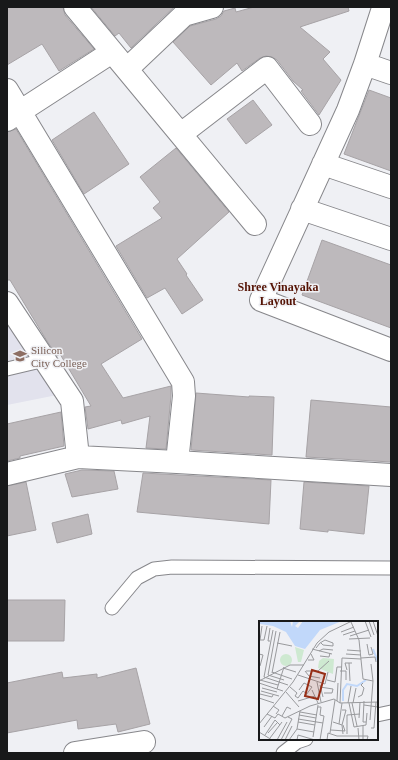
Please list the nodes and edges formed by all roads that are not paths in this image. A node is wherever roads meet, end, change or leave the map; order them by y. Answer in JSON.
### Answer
{"nodes":[{"id":1,"x":75,"y":7,"type":"edge"},
{"id":2,"x":212,"y":7,"type":"edge"},
{"id":3,"x":383,"y":7,"type":"edge"},
{"id":4,"x":112,"y":52,"type":"junction"},
{"id":5,"x":365,"y":64,"type":"junction"},
{"id":6,"x":127,"y":68,"type":"junction"},
{"id":7,"x":391,"y":73,"type":"edge"},
{"id":8,"x":7,"y":90,"type":"edge"},
{"id":9,"x":13,"y":116,"type":"edge"},
{"id":10,"x":310,"y":124,"type":"dead end"},
{"id":11,"x":181,"y":134,"type":"junction"},
{"id":12,"x":323,"y":164,"type":"junction"},
{"id":13,"x":391,"y":187,"type":"edge"},
{"id":14,"x":302,"y":209,"type":"junction"},
{"id":15,"x":255,"y":224,"type":"dead end"},
{"id":16,"x":391,"y":240,"type":"edge"},
{"id":17,"x":7,"y":303,"type":"edge"},
{"id":18,"x":391,"y":350,"type":"edge"},
{"id":19,"x":44,"y":360,"type":"junction"},
{"id":20,"x":7,"y":369,"type":"edge"},
{"id":21,"x":78,"y":457,"type":"junction"},
{"id":22,"x":177,"y":462,"type":"junction"},
{"id":23,"x":7,"y":474,"type":"edge"},
{"id":24,"x":391,"y":475,"type":"edge"},
{"id":25,"x":391,"y":568,"type":"edge"},
{"id":26,"x":112,"y":608,"type":"dead end"},
{"id":27,"x":391,"y":712,"type":"edge"},
{"id":28,"x":378,"y":715,"type":"edge"},
{"id":29,"x":303,"y":740,"type":"edge"},
{"id":30,"x":144,"y":742,"type":"dead end"},
{"id":31,"x":75,"y":753,"type":"edge"},
{"id":32,"x":283,"y":753,"type":"edge"}],
"edges":[{"from":1,"to":4,"type":"street"},
{"from":2,"to":6,"type":"street"},
{"from":3,"to":5,"type":"street"},
{"from":4,"to":6,"type":"street"},
{"from":4,"to":9,"type":"street"},
{"from":5,"to":7,"type":"street"},
{"from":5,"to":12,"type":"street"},
{"from":6,"to":11,"type":"street"},
{"from":8,"to":9,"type":"street"},
{"from":9,"to":22,"type":"street"},
{"from":10,"to":11,"type":"street"},
{"from":11,"to":15,"type":"street"},
{"from":12,"to":13,"type":"street"},
{"from":12,"to":14,"type":"street"},
{"from":14,"to":16,"type":"street"},
{"from":14,"to":18,"type":"street"},
{"from":17,"to":19,"type":"street"},
{"from":19,"to":20,"type":"lane"},
{"from":19,"to":21,"type":"street"},
{"from":21,"to":22,"type":"street"},
{"from":21,"to":23,"type":"street"},
{"from":22,"to":24,"type":"street"},
{"from":25,"to":26,"type":"lane"},
{"from":27,"to":28,"type":"lane"},
{"from":29,"to":32,"type":"lane"},
{"from":30,"to":31,"type":"street"}]}
